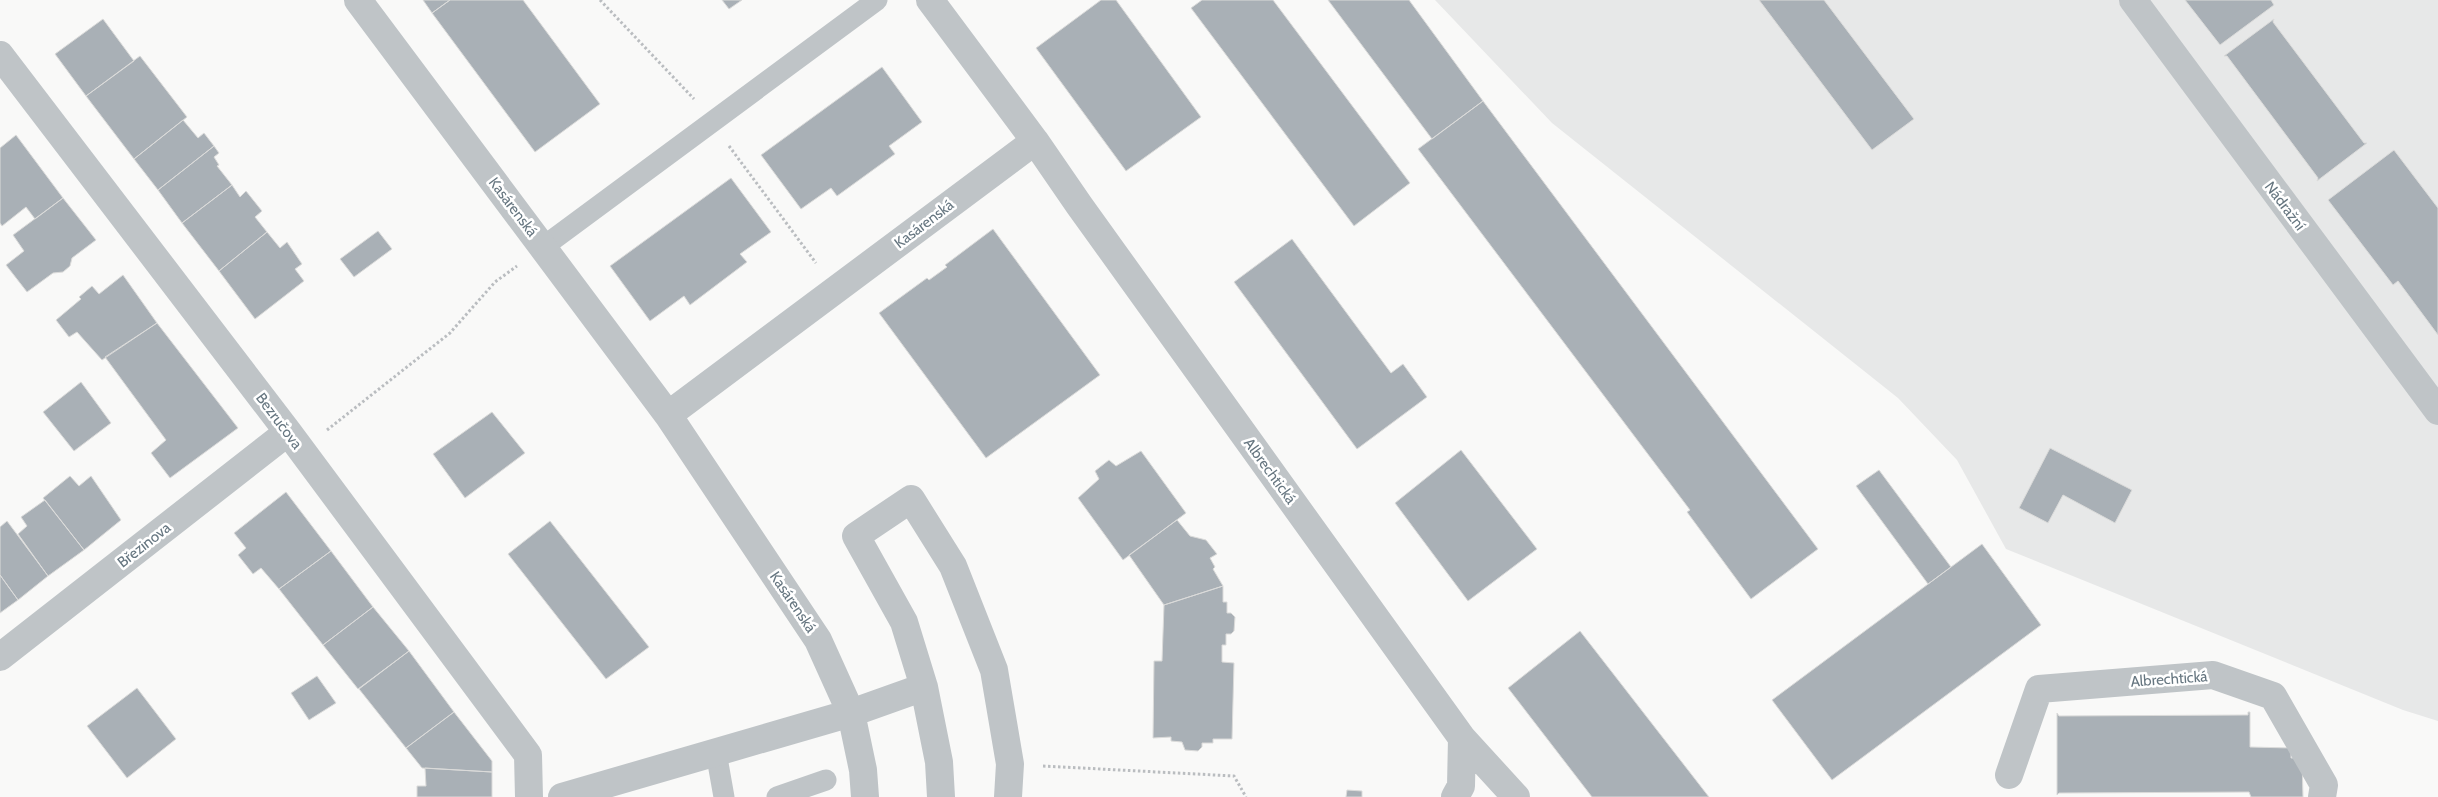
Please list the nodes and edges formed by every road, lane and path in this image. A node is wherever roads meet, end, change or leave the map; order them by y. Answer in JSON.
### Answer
{"nodes":[{"id":1,"x":358,"y":0,"type":"edge"},
{"id":2,"x":877,"y":0,"type":"edge"},
{"id":3,"x":930,"y":0,"type":"edge"},
{"id":4,"x":2133,"y":0,"type":"edge"},
{"id":5,"x":0,"y":55,"type":"edge"},
{"id":6,"x":1035,"y":141,"type":"junction"},
{"id":7,"x":543,"y":247,"type":"junction"},
{"id":8,"x":2438,"y":411,"type":"edge"},
{"id":9,"x":668,"y":415,"type":"junction"},
{"id":10,"x":294,"y":441,"type":"junction"},
{"id":11,"x":0,"y":657,"type":"edge"},
{"id":12,"x":924,"y":687,"type":"junction"},
{"id":13,"x":851,"y":713,"type":"junction"},
{"id":14,"x":1462,"y":738,"type":"junction"},
{"id":15,"x":716,"y":752,"type":"junction"},
{"id":16,"x":1010,"y":764,"type":"junction"},
{"id":17,"x":2009,"y":775,"type":"dead end"},
{"id":18,"x":826,"y":780,"type":"dead end"},
{"id":19,"x":592,"y":793,"type":"edge"},
{"id":20,"x":529,"y":797,"type":"edge"},
{"id":21,"x":562,"y":797,"type":"edge"},
{"id":22,"x":724,"y":797,"type":"edge"},
{"id":23,"x":777,"y":797,"type":"edge"},
{"id":24,"x":865,"y":797,"type":"edge"},
{"id":25,"x":942,"y":797,"type":"edge"},
{"id":26,"x":1008,"y":797,"type":"edge"},
{"id":27,"x":1246,"y":797,"type":"edge"},
{"id":28,"x":1455,"y":797,"type":"edge"},
{"id":29,"x":1516,"y":797,"type":"edge"},
{"id":30,"x":2322,"y":797,"type":"edge"}],
"edges":[{"from":1,"to":7,"type":"street","name":"Kasárenská"},
{"from":2,"to":7,"type":"lane"},
{"from":3,"to":6,"type":"street"},
{"from":4,"to":8,"type":"street","name":"Nádražní"},
{"from":5,"to":10,"type":"street","name":"Bezručova"},
{"from":6,"to":9,"type":"street","name":"Kasárenská"},
{"from":6,"to":14,"type":"street","name":"Albrechtická"},
{"from":7,"to":9,"type":"street","name":"Kasárenská"},
{"from":7,"to":10,"type":"path"},
{"from":9,"to":13,"type":"street","name":"Kasárenská"},
{"from":10,"to":11,"type":"street","name":"Březinova"},
{"from":10,"to":20,"type":"street","name":"Bezručova"},
{"from":12,"to":13,"type":"street"},
{"from":12,"to":16,"type":"street"},
{"from":12,"to":25,"type":"street"},
{"from":13,"to":15,"type":"street"},
{"from":13,"to":24,"type":"street","name":"Kasárenská"},
{"from":14,"to":28,"type":"street"},
{"from":14,"to":29,"type":"street","name":"Albrechtická"},
{"from":15,"to":19,"type":"street"},
{"from":15,"to":22,"type":"lane"},
{"from":16,"to":26,"type":"street"},
{"from":16,"to":27,"type":"path"},
{"from":17,"to":30,"type":"street","name":"Albrechtická"},
{"from":18,"to":23,"type":"lane"},
{"from":19,"to":21,"type":"street"}]}
